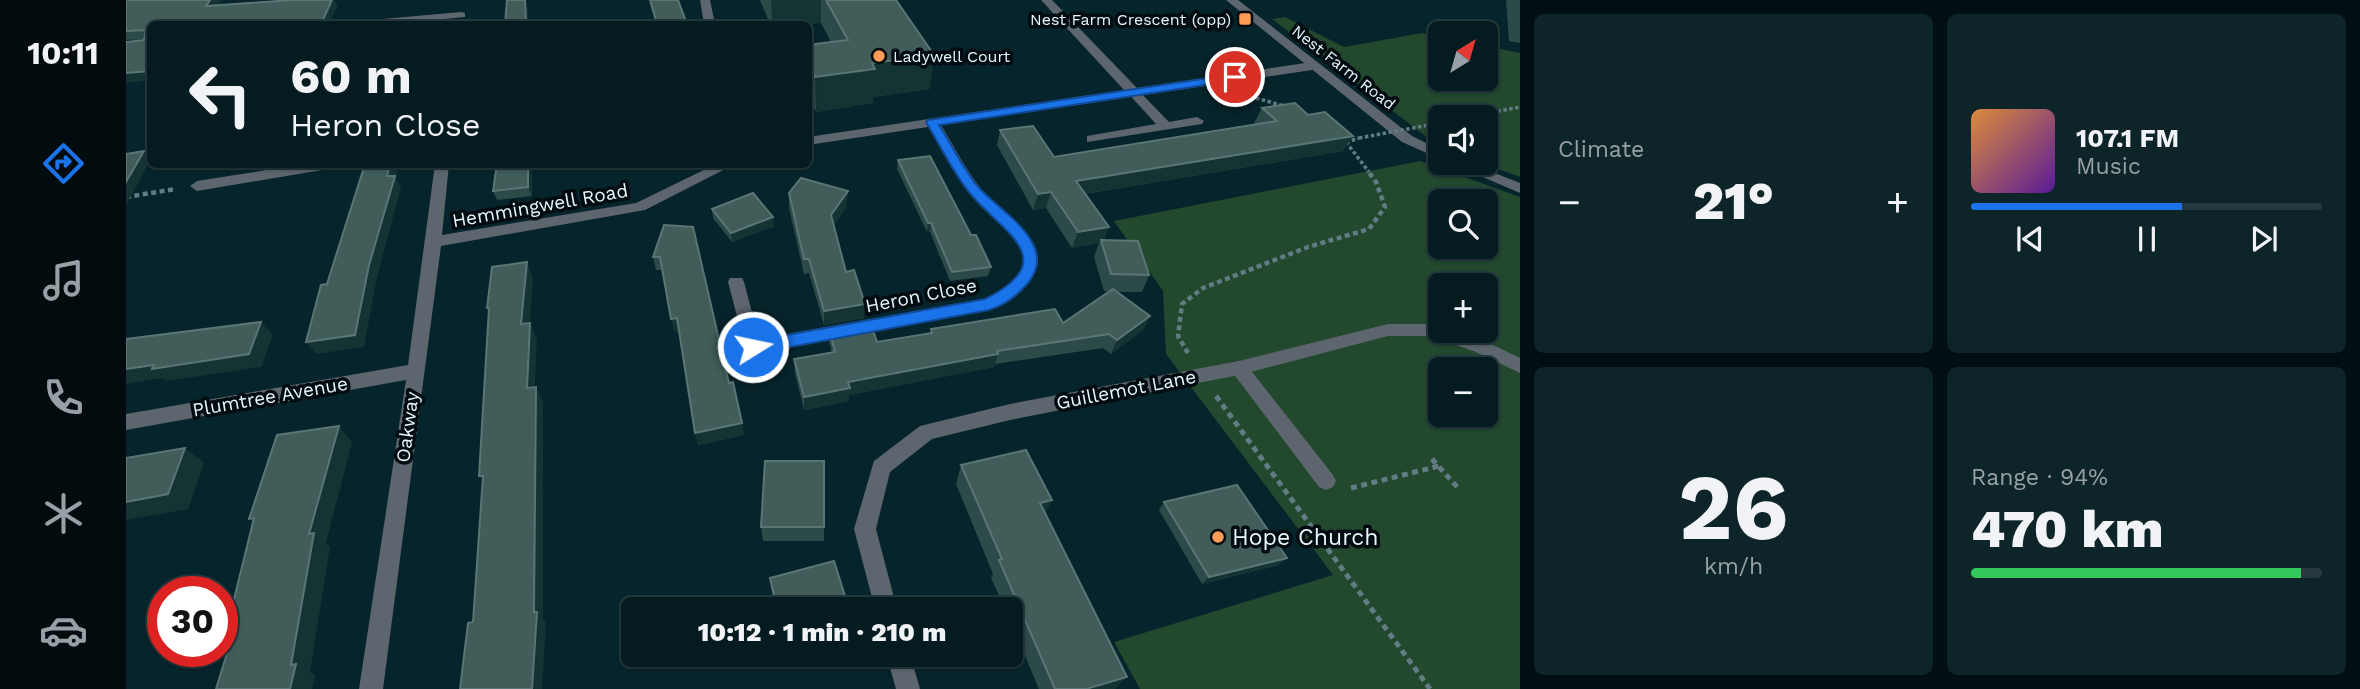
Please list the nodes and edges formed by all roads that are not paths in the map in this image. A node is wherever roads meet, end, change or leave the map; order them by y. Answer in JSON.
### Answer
{"nodes":[{"id":1,"x":462,"y":0,"type":"edge"},
{"id":2,"x":705,"y":0,"type":"edge"},
{"id":3,"x":1046,"y":0,"type":"edge"},
{"id":4,"x":1231,"y":0,"type":"edge"},
{"id":5,"x":461,"y":20,"type":"edge"},
{"id":6,"x":436,"y":21,"type":"edge"},
{"id":7,"x":709,"y":21,"type":"edge"},
{"id":8,"x":1312,"y":66,"type":"junction"},
{"id":9,"x":1133,"y":92,"type":"junction"},
{"id":10,"x":1197,"y":121,"type":"dead end"},
{"id":11,"x":932,"y":122,"type":"junction"},
{"id":12,"x":1166,"y":127,"type":"junction"},
{"id":13,"x":1092,"y":139,"type":"dead end"},
{"id":14,"x":812,"y":140,"type":"edge"},
{"id":15,"x":1428,"y":149,"type":"edge"},
{"id":16,"x":309,"y":168,"type":"edge"},
{"id":17,"x":442,"y":168,"type":"edge"},
{"id":18,"x":720,"y":168,"type":"edge"},
{"id":19,"x":1487,"y":175,"type":"edge"},
{"id":20,"x":197,"y":186,"type":"road end"},
{"id":21,"x":1520,"y":188,"type":"edge"},
{"id":22,"x":434,"y":242,"type":"junction"},
{"id":23,"x":736,"y":282,"type":"dead end"},
{"id":24,"x":753,"y":347,"type":"junction"},
{"id":25,"x":1520,"y":366,"type":"edge"},
{"id":26,"x":1239,"y":368,"type":"junction"},
{"id":27,"x":414,"y":371,"type":"junction"},
{"id":28,"x":760,"y":376,"type":"dead end"},
{"id":29,"x":126,"y":422,"type":"edge"},
{"id":30,"x":1326,"y":481,"type":"dead end"},
{"id":31,"x":883,"y":597,"type":"edge"},
{"id":32,"x":902,"y":667,"type":"edge"},
{"id":33,"x":371,"y":689,"type":"edge"},
{"id":34,"x":908,"y":689,"type":"edge"}],
"edges":[{"from":1,"to":5,"type":"street"},
{"from":2,"to":7,"type":"street"},
{"from":3,"to":9,"type":"street"},
{"from":4,"to":8,"type":"street","name":"Nest Farm Road"},
{"from":5,"to":6,"type":"street"},
{"from":8,"to":9,"type":"street"},
{"from":8,"to":15,"type":"street","name":"Nest Farm Road"},
{"from":9,"to":11,"type":"street"},
{"from":9,"to":12,"type":"street"},
{"from":10,"to":12,"type":"street"},
{"from":11,"to":14,"type":"street"},
{"from":11,"to":24,"type":"street","name":"Heron Close"},
{"from":12,"to":13,"type":"street"},
{"from":16,"to":20,"type":"street"},
{"from":17,"to":22,"type":"street","name":"Oakway"},
{"from":18,"to":22,"type":"street","name":"Hemmingwell Road"},
{"from":19,"to":21,"type":"street"},
{"from":22,"to":27,"type":"street","name":"Oakway"},
{"from":23,"to":24,"type":"street"},
{"from":24,"to":28,"type":"street"},
{"from":25,"to":26,"type":"street","name":"Guillemot Lane"},
{"from":26,"to":30,"type":"street"},
{"from":26,"to":31,"type":"street","name":"Guillemot Lane"},
{"from":27,"to":29,"type":"street","name":"Plumtree Avenue"},
{"from":27,"to":33,"type":"street","name":"Oakway"},
{"from":32,"to":34,"type":"street"}]}
